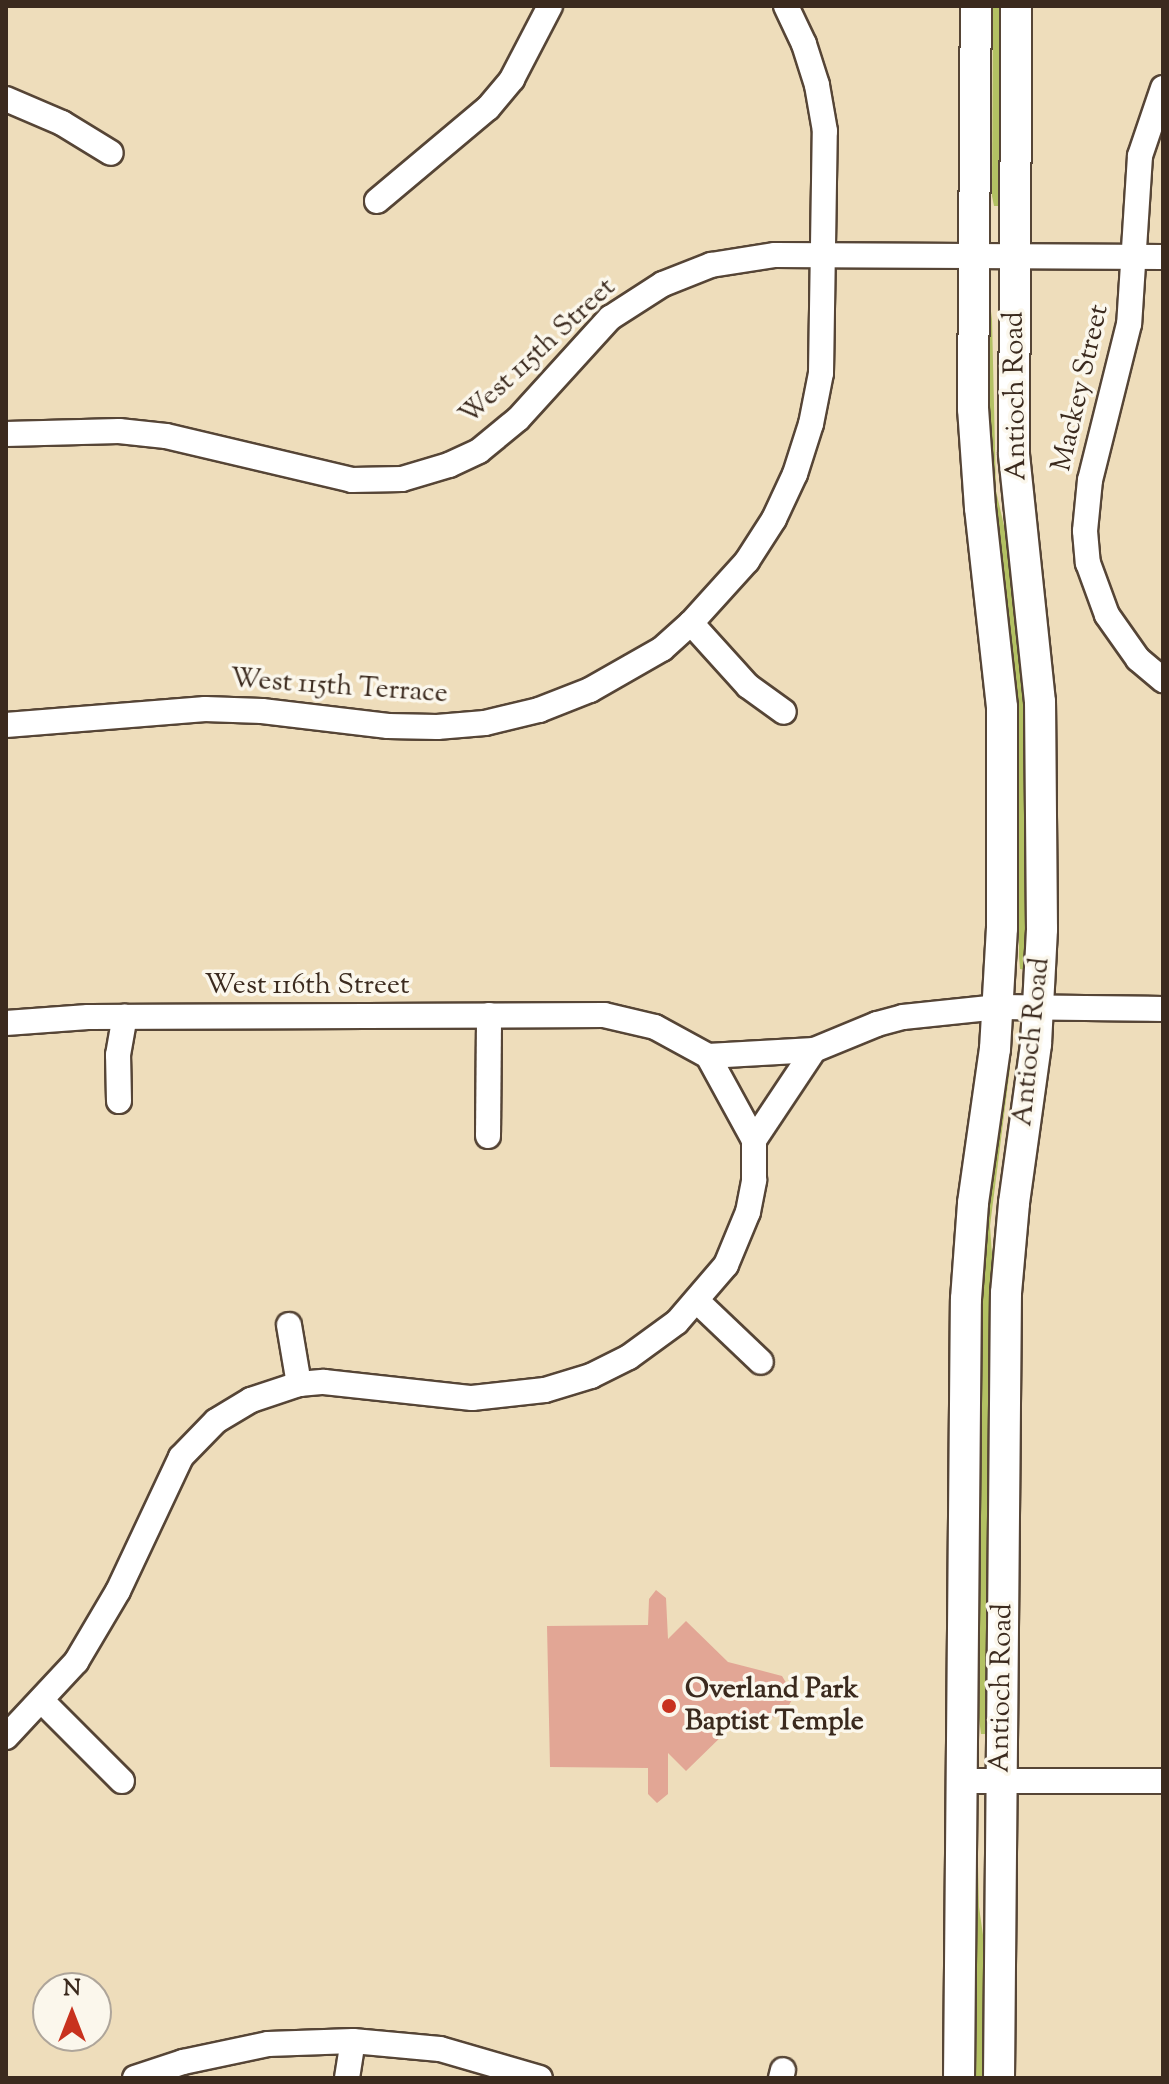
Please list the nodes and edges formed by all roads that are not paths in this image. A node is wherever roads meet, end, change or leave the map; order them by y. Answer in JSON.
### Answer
{"nodes":[{"id":1,"x":550,"y":6,"type":"edge"},
{"id":2,"x":786,"y":6,"type":"edge"},
{"id":3,"x":976,"y":6,"type":"edge"},
{"id":4,"x":1016,"y":6,"type":"edge"},
{"id":5,"x":1163,"y":88,"type":"edge"},
{"id":6,"x":6,"y":99,"type":"edge"},
{"id":7,"x":111,"y":153,"type":"dead end"},
{"id":8,"x":377,"y":201,"type":"dead end"},
{"id":9,"x":825,"y":255,"type":"junction"},
{"id":10,"x":1163,"y":257,"type":"edge"},
{"id":11,"x":975,"y":258,"type":"junction"},
{"id":12,"x":1133,"y":258,"type":"junction"},
{"id":13,"x":1015,"y":259,"type":"junction"},
{"id":14,"x":6,"y":434,"type":"edge"},
{"id":15,"x":691,"y":623,"type":"junction"},
{"id":16,"x":1163,"y":680,"type":"edge"},
{"id":17,"x":784,"y":712,"type":"dead end"},
{"id":18,"x":6,"y":725,"type":"edge"},
{"id":19,"x":998,"y":1007,"type":"junction"},
{"id":20,"x":1039,"y":1007,"type":"junction"},
{"id":21,"x":1163,"y":1009,"type":"edge"},
{"id":22,"x":489,"y":1015,"type":"junction"},
{"id":23,"x":125,"y":1017,"type":"junction"},
{"id":24,"x":6,"y":1023,"type":"edge"},
{"id":25,"x":814,"y":1050,"type":"junction"},
{"id":26,"x":708,"y":1056,"type":"junction"},
{"id":27,"x":119,"y":1101,"type":"dead end"},
{"id":28,"x":488,"y":1136,"type":"dead end"},
{"id":29,"x":754,"y":1140,"type":"junction"},
{"id":30,"x":697,"y":1301,"type":"junction"},
{"id":31,"x":289,"y":1325,"type":"dead end"},
{"id":32,"x":761,"y":1362,"type":"dead end"},
{"id":33,"x":299,"y":1384,"type":"junction"},
{"id":34,"x":42,"y":1701,"type":"junction"},
{"id":35,"x":6,"y":1737,"type":"edge"},
{"id":36,"x":122,"y":1781,"type":"dead end"},
{"id":37,"x":962,"y":1781,"type":"junction"},
{"id":38,"x":1002,"y":1781,"type":"junction"},
{"id":39,"x":1163,"y":1781,"type":"edge"},
{"id":40,"x":353,"y":2041,"type":"junction"},
{"id":41,"x":135,"y":2078,"type":"edge"},
{"id":42,"x":347,"y":2078,"type":"edge"},
{"id":43,"x":540,"y":2078,"type":"edge"},
{"id":44,"x":959,"y":2078,"type":"edge"},
{"id":45,"x":999,"y":2078,"type":"edge"}],
"edges":[{"from":1,"to":8,"type":"street"},
{"from":2,"to":9,"type":"street","name":"West 115th Terrace"},
{"from":3,"to":11,"type":"main road","name":"Antioch Road"},
{"from":4,"to":13,"type":"main road","name":"Antioch Road"},
{"from":5,"to":12,"type":"street","name":"Mackey Street"},
{"from":6,"to":7,"type":"street"},
{"from":9,"to":11,"type":"street","name":"West 115th Street"},
{"from":9,"to":14,"type":"street","name":"West 115th Street"},
{"from":9,"to":15,"type":"street","name":"West 115th Terrace"},
{"from":10,"to":12,"type":"street","name":"West 115th Street"},
{"from":11,"to":13,"type":"street","name":"West 115th Street"},
{"from":11,"to":19,"type":"main road","name":"Antioch Road"},
{"from":12,"to":13,"type":"street","name":"West 115th Street"},
{"from":12,"to":16,"type":"street","name":"Mackey Street"},
{"from":13,"to":20,"type":"main road","name":"Antioch Road"},
{"from":15,"to":17,"type":"street"},
{"from":15,"to":18,"type":"street","name":"West 115th Terrace"},
{"from":19,"to":20,"type":"street"},
{"from":19,"to":25,"type":"street"},
{"from":19,"to":37,"type":"main road","name":"Antioch Road"},
{"from":20,"to":21,"type":"street"},
{"from":20,"to":38,"type":"main road","name":"Antioch Road"},
{"from":22,"to":23,"type":"street","name":"West 116th Street"},
{"from":22,"to":26,"type":"street","name":"West 116th Street"},
{"from":22,"to":28,"type":"street"},
{"from":23,"to":24,"type":"street","name":"West 116th Street"},
{"from":23,"to":27,"type":"street"},
{"from":25,"to":26,"type":"street"},
{"from":25,"to":29,"type":"street"},
{"from":26,"to":29,"type":"street"},
{"from":29,"to":30,"type":"street"},
{"from":30,"to":32,"type":"street"},
{"from":30,"to":33,"type":"street"},
{"from":31,"to":33,"type":"street"},
{"from":33,"to":34,"type":"street"},
{"from":34,"to":35,"type":"street"},
{"from":34,"to":36,"type":"street"},
{"from":37,"to":38,"type":"street"},
{"from":37,"to":44,"type":"main road","name":"Antioch Road"},
{"from":38,"to":39,"type":"street"},
{"from":38,"to":45,"type":"main road","name":"Antioch Road"},
{"from":40,"to":41,"type":"street"},
{"from":40,"to":42,"type":"street"},
{"from":40,"to":43,"type":"street"}]}
